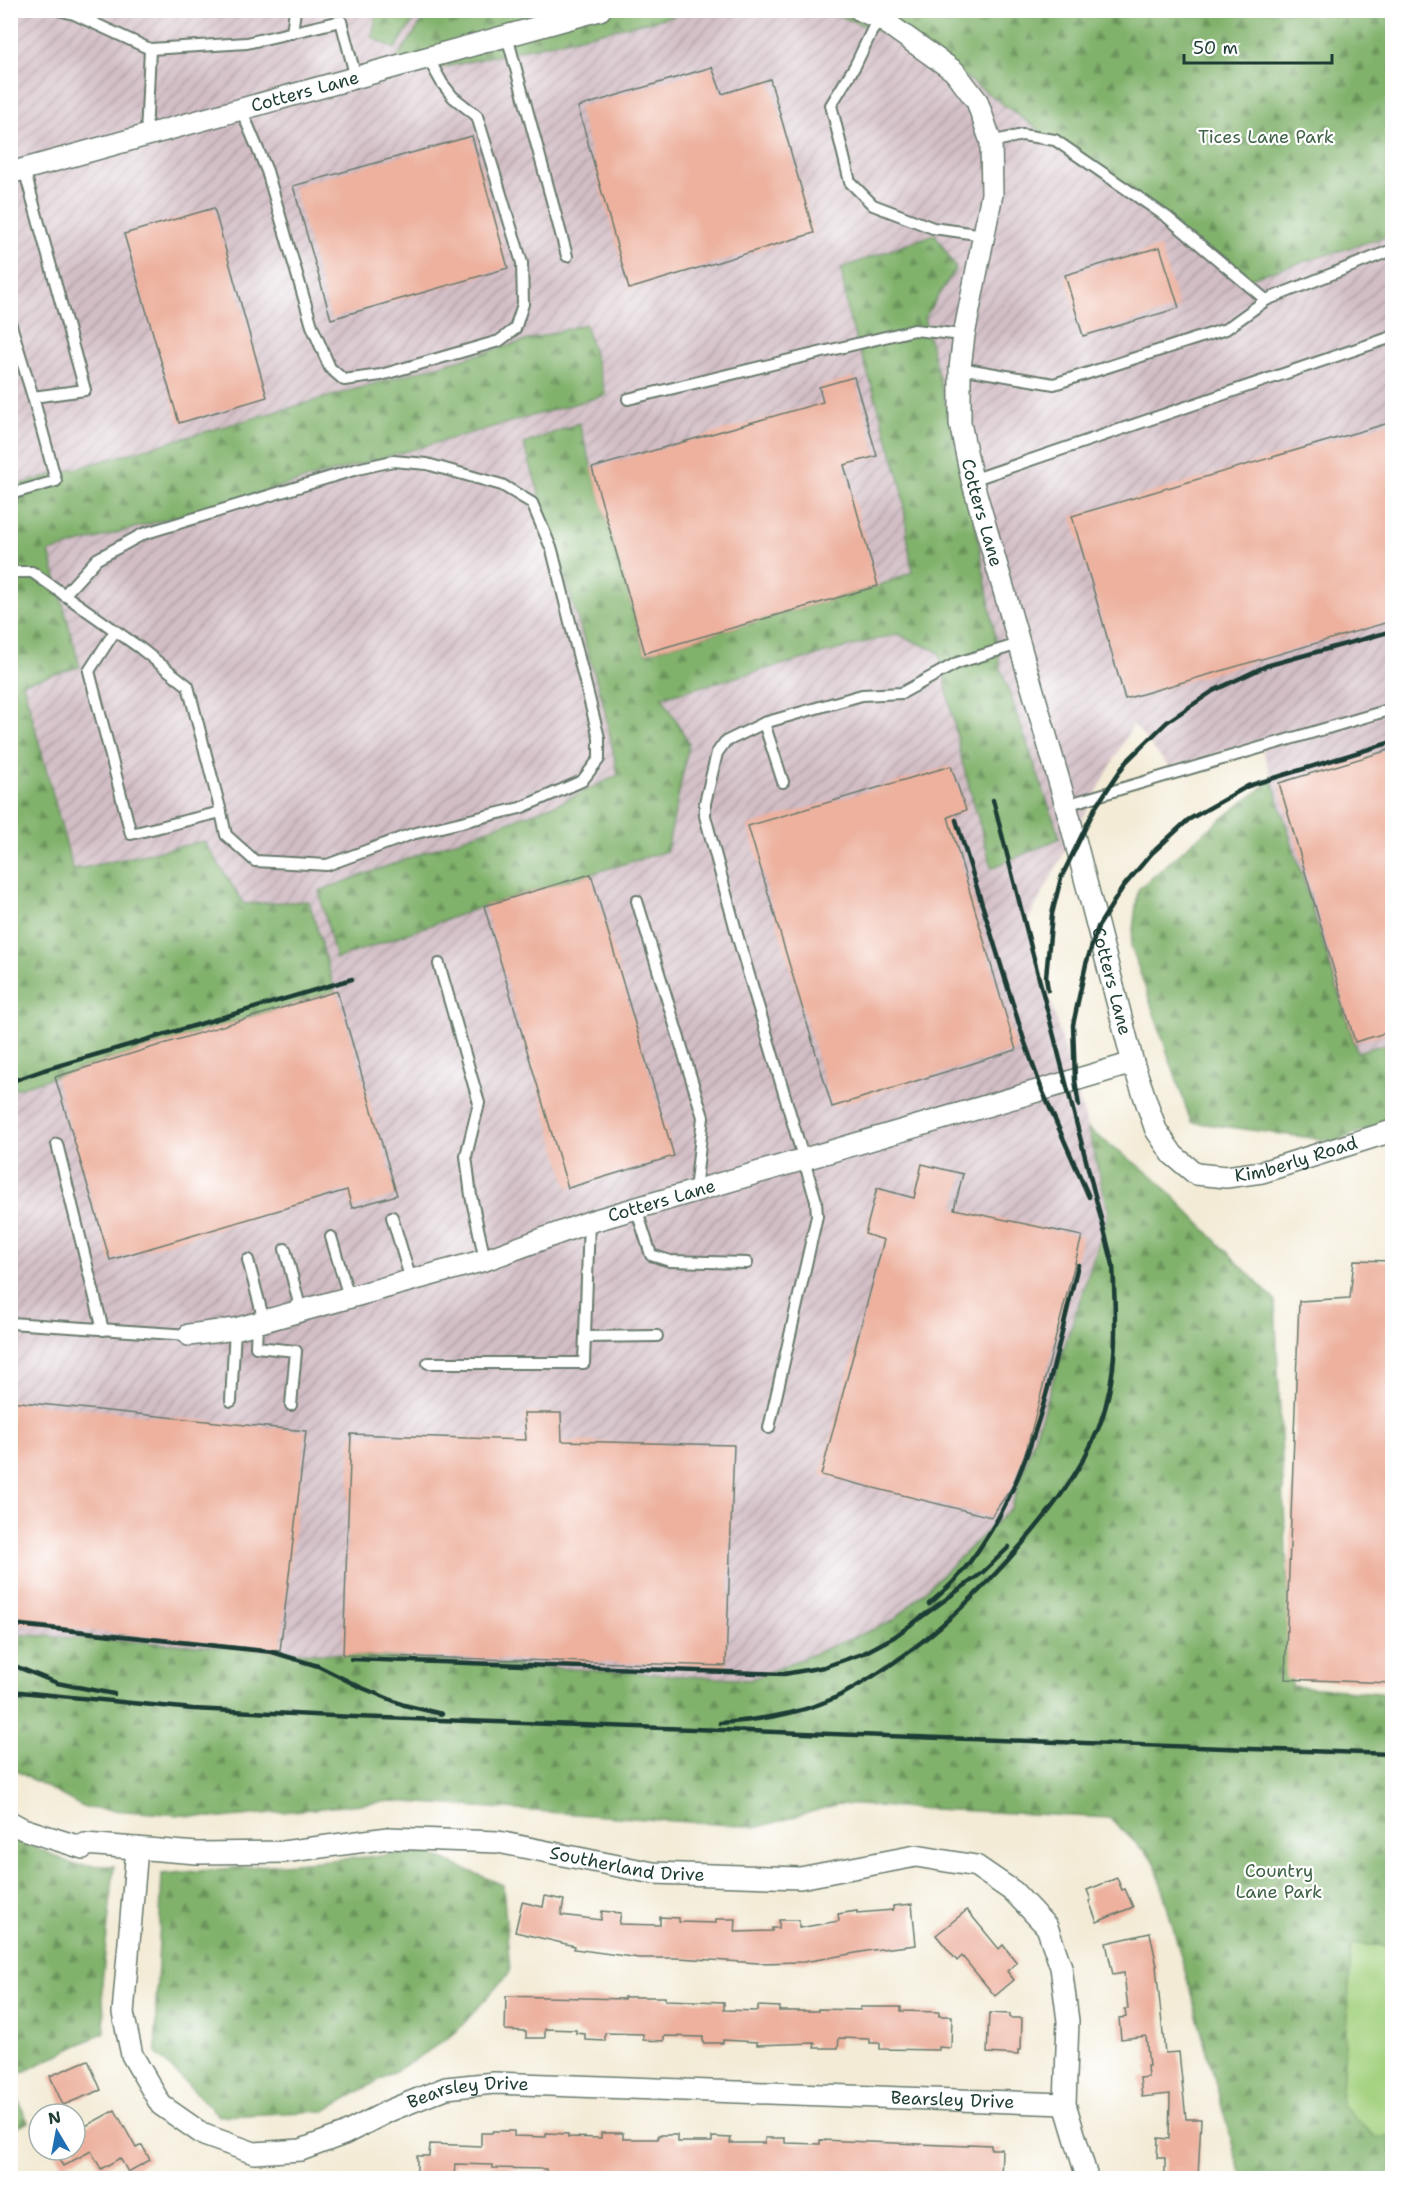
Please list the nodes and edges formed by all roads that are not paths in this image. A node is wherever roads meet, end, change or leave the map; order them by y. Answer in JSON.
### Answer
{"nodes":[{"id":1,"x":59,"y":10,"type":"edge"},
{"id":2,"x":295,"y":10,"type":"edge"},
{"id":3,"x":600,"y":10,"type":"edge"},
{"id":4,"x":869,"y":14,"type":"edge"},
{"id":5,"x":342,"y":16,"type":"edge"},
{"id":6,"x":292,"y":33,"type":"junction"},
{"id":7,"x":507,"y":36,"type":"junction"},
{"id":8,"x":150,"y":49,"type":"junction"},
{"id":9,"x":429,"y":58,"type":"junction"},
{"id":10,"x":356,"y":78,"type":"junction"},
{"id":11,"x":241,"y":110,"type":"junction"},
{"id":12,"x":146,"y":136,"type":"junction"},
{"id":13,"x":991,"y":142,"type":"junction"},
{"id":14,"x":17,"y":171,"type":"edge"},
{"id":15,"x":984,"y":235,"type":"junction"},
{"id":16,"x":1392,"y":250,"type":"edge"},
{"id":17,"x":567,"y":256,"type":"dead end"},
{"id":18,"x":1266,"y":300,"type":"junction"},
{"id":19,"x":10,"y":322,"type":"edge"},
{"id":20,"x":964,"y":335,"type":"junction"},
{"id":21,"x":1392,"y":337,"type":"edge"},
{"id":22,"x":960,"y":368,"type":"junction"},
{"id":23,"x":33,"y":397,"type":"junction"},
{"id":24,"x":628,"y":399,"type":"dead end"},
{"id":25,"x":972,"y":480,"type":"junction"},
{"id":26,"x":10,"y":494,"type":"edge"},
{"id":27,"x":10,"y":572,"type":"edge"},
{"id":28,"x":64,"y":595,"type":"junction"},
{"id":29,"x":116,"y":631,"type":"junction"},
{"id":30,"x":1019,"y":645,"type":"junction"},
{"id":31,"x":1392,"y":709,"type":"edge"},
{"id":32,"x":764,"y":723,"type":"junction"},
{"id":33,"x":783,"y":782,"type":"dead end"},
{"id":34,"x":1066,"y":805,"type":"junction"},
{"id":35,"x":222,"y":812,"type":"junction"},
{"id":36,"x":637,"y":901,"type":"dead end"},
{"id":37,"x":439,"y":964,"type":"dead end"},
{"id":38,"x":1133,"y":1063,"type":"junction"},
{"id":39,"x":1392,"y":1131,"type":"edge"},
{"id":40,"x":57,"y":1144,"type":"dead end"},
{"id":41,"x":804,"y":1159,"type":"junction"},
{"id":42,"x":1196,"y":1174,"type":"joint"},
{"id":43,"x":694,"y":1191,"type":"junction"},
{"id":44,"x":636,"y":1208,"type":"junction"},
{"id":45,"x":392,"y":1218,"type":"dead end"},
{"id":46,"x":589,"y":1222,"type":"junction"},
{"id":47,"x":331,"y":1237,"type":"dead end"},
{"id":48,"x":285,"y":1249,"type":"dead end"},
{"id":49,"x":248,"y":1260,"type":"dead end"},
{"id":50,"x":485,"y":1260,"type":"junction"},
{"id":51,"x":747,"y":1263,"type":"dead end"},
{"id":52,"x":411,"y":1280,"type":"junction"},
{"id":53,"x":350,"y":1298,"type":"junction"},
{"id":54,"x":301,"y":1311,"type":"junction"},
{"id":55,"x":260,"y":1322,"type":"junction"},
{"id":56,"x":10,"y":1323,"type":"edge"},
{"id":57,"x":235,"y":1329,"type":"junction"},
{"id":58,"x":103,"y":1330,"type":"junction"},
{"id":59,"x":189,"y":1335,"type":"joint"},
{"id":60,"x":657,"y":1336,"type":"dead end"},
{"id":61,"x":585,"y":1337,"type":"junction"},
{"id":62,"x":428,"y":1362,"type":"dead end"},
{"id":63,"x":231,"y":1401,"type":"dead end"},
{"id":64,"x":291,"y":1405,"type":"dead end"},
{"id":65,"x":769,"y":1428,"type":"dead end"},
{"id":66,"x":10,"y":1822,"type":"edge"},
{"id":67,"x":137,"y":1848,"type":"junction"},
{"id":68,"x":1065,"y":2104,"type":"junction"},
{"id":69,"x":1086,"y":2174,"type":"dead end"}],
"edges":[{"from":1,"to":8,"type":"lane"},
{"from":2,"to":6,"type":"lane"},
{"from":3,"to":7,"type":"street","name":"Cotters Lane"},
{"from":4,"to":13,"type":"street","name":"Cotters Lane"},
{"from":4,"to":15,"type":"lane"},
{"from":5,"to":6,"type":"lane"},
{"from":5,"to":10,"type":"lane"},
{"from":6,"to":8,"type":"lane"},
{"from":7,"to":9,"type":"street","name":"Cotters Lane"},
{"from":7,"to":17,"type":"lane"},
{"from":8,"to":12,"type":"lane"},
{"from":9,"to":10,"type":"street","name":"Cotters Lane"},
{"from":9,"to":11,"type":"lane"},
{"from":10,"to":11,"type":"street","name":"Cotters Lane"},
{"from":11,"to":12,"type":"street","name":"Cotters Lane"},
{"from":12,"to":14,"type":"street","name":"Cotters Lane"},
{"from":13,"to":15,"type":"street","name":"Cotters Lane"},
{"from":13,"to":18,"type":"lane"},
{"from":14,"to":23,"type":"lane"},
{"from":15,"to":20,"type":"street","name":"Cotters Lane"},
{"from":16,"to":18,"type":"lane"},
{"from":18,"to":22,"type":"lane"},
{"from":19,"to":23,"type":"lane"},
{"from":20,"to":22,"type":"street","name":"Cotters Lane"},
{"from":20,"to":24,"type":"lane"},
{"from":21,"to":25,"type":"lane"},
{"from":22,"to":25,"type":"street","name":"Cotters Lane"},
{"from":23,"to":26,"type":"lane"},
{"from":25,"to":30,"type":"street","name":"Cotters Lane"},
{"from":27,"to":28,"type":"lane"},
{"from":28,"to":29,"type":"lane"},
{"from":28,"to":35,"type":"lane"},
{"from":29,"to":35,"type":"lane"},
{"from":29,"to":35,"type":"lane"},
{"from":30,"to":32,"type":"lane"},
{"from":30,"to":34,"type":"street","name":"Cotters Lane"},
{"from":31,"to":34,"type":"lane"},
{"from":32,"to":33,"type":"lane"},
{"from":32,"to":41,"type":"lane"},
{"from":34,"to":38,"type":"street","name":"Cotters Lane"},
{"from":36,"to":43,"type":"lane"},
{"from":37,"to":50,"type":"lane"},
{"from":38,"to":41,"type":"street","name":"Cotters Lane"},
{"from":38,"to":42,"type":"street","name":"Cotters Lane"},
{"from":39,"to":42,"type":"street","name":"Kimberly Road"},
{"from":40,"to":58,"type":"lane"},
{"from":41,"to":43,"type":"street","name":"Cotters Lane"},
{"from":41,"to":65,"type":"lane"},
{"from":43,"to":44,"type":"street","name":"Cotters Lane"},
{"from":44,"to":46,"type":"street","name":"Cotters Lane"},
{"from":44,"to":51,"type":"lane"},
{"from":45,"to":52,"type":"lane"},
{"from":46,"to":50,"type":"street","name":"Cotters Lane"},
{"from":46,"to":61,"type":"lane"},
{"from":47,"to":53,"type":"lane"},
{"from":48,"to":54,"type":"lane"},
{"from":49,"to":55,"type":"lane"},
{"from":50,"to":52,"type":"street","name":"Cotters Lane"},
{"from":52,"to":53,"type":"street","name":"Cotters Lane"},
{"from":53,"to":54,"type":"street","name":"Cotters Lane"},
{"from":54,"to":55,"type":"street","name":"Cotters Lane"},
{"from":55,"to":57,"type":"street","name":"Cotters Lane"},
{"from":55,"to":64,"type":"lane"},
{"from":56,"to":58,"type":"lane"},
{"from":57,"to":59,"type":"street","name":"Cotters Lane"},
{"from":57,"to":63,"type":"lane"},
{"from":58,"to":59,"type":"lane"},
{"from":60,"to":61,"type":"lane"},
{"from":61,"to":62,"type":"lane"},
{"from":66,"to":67,"type":"street","name":"Southerland Drive"},
{"from":67,"to":68,"type":"street","name":"Southerland Drive"},
{"from":67,"to":68,"type":"street","name":"Bearsley Drive"},
{"from":68,"to":69,"type":"street","name":"Southerland Drive"}]}
